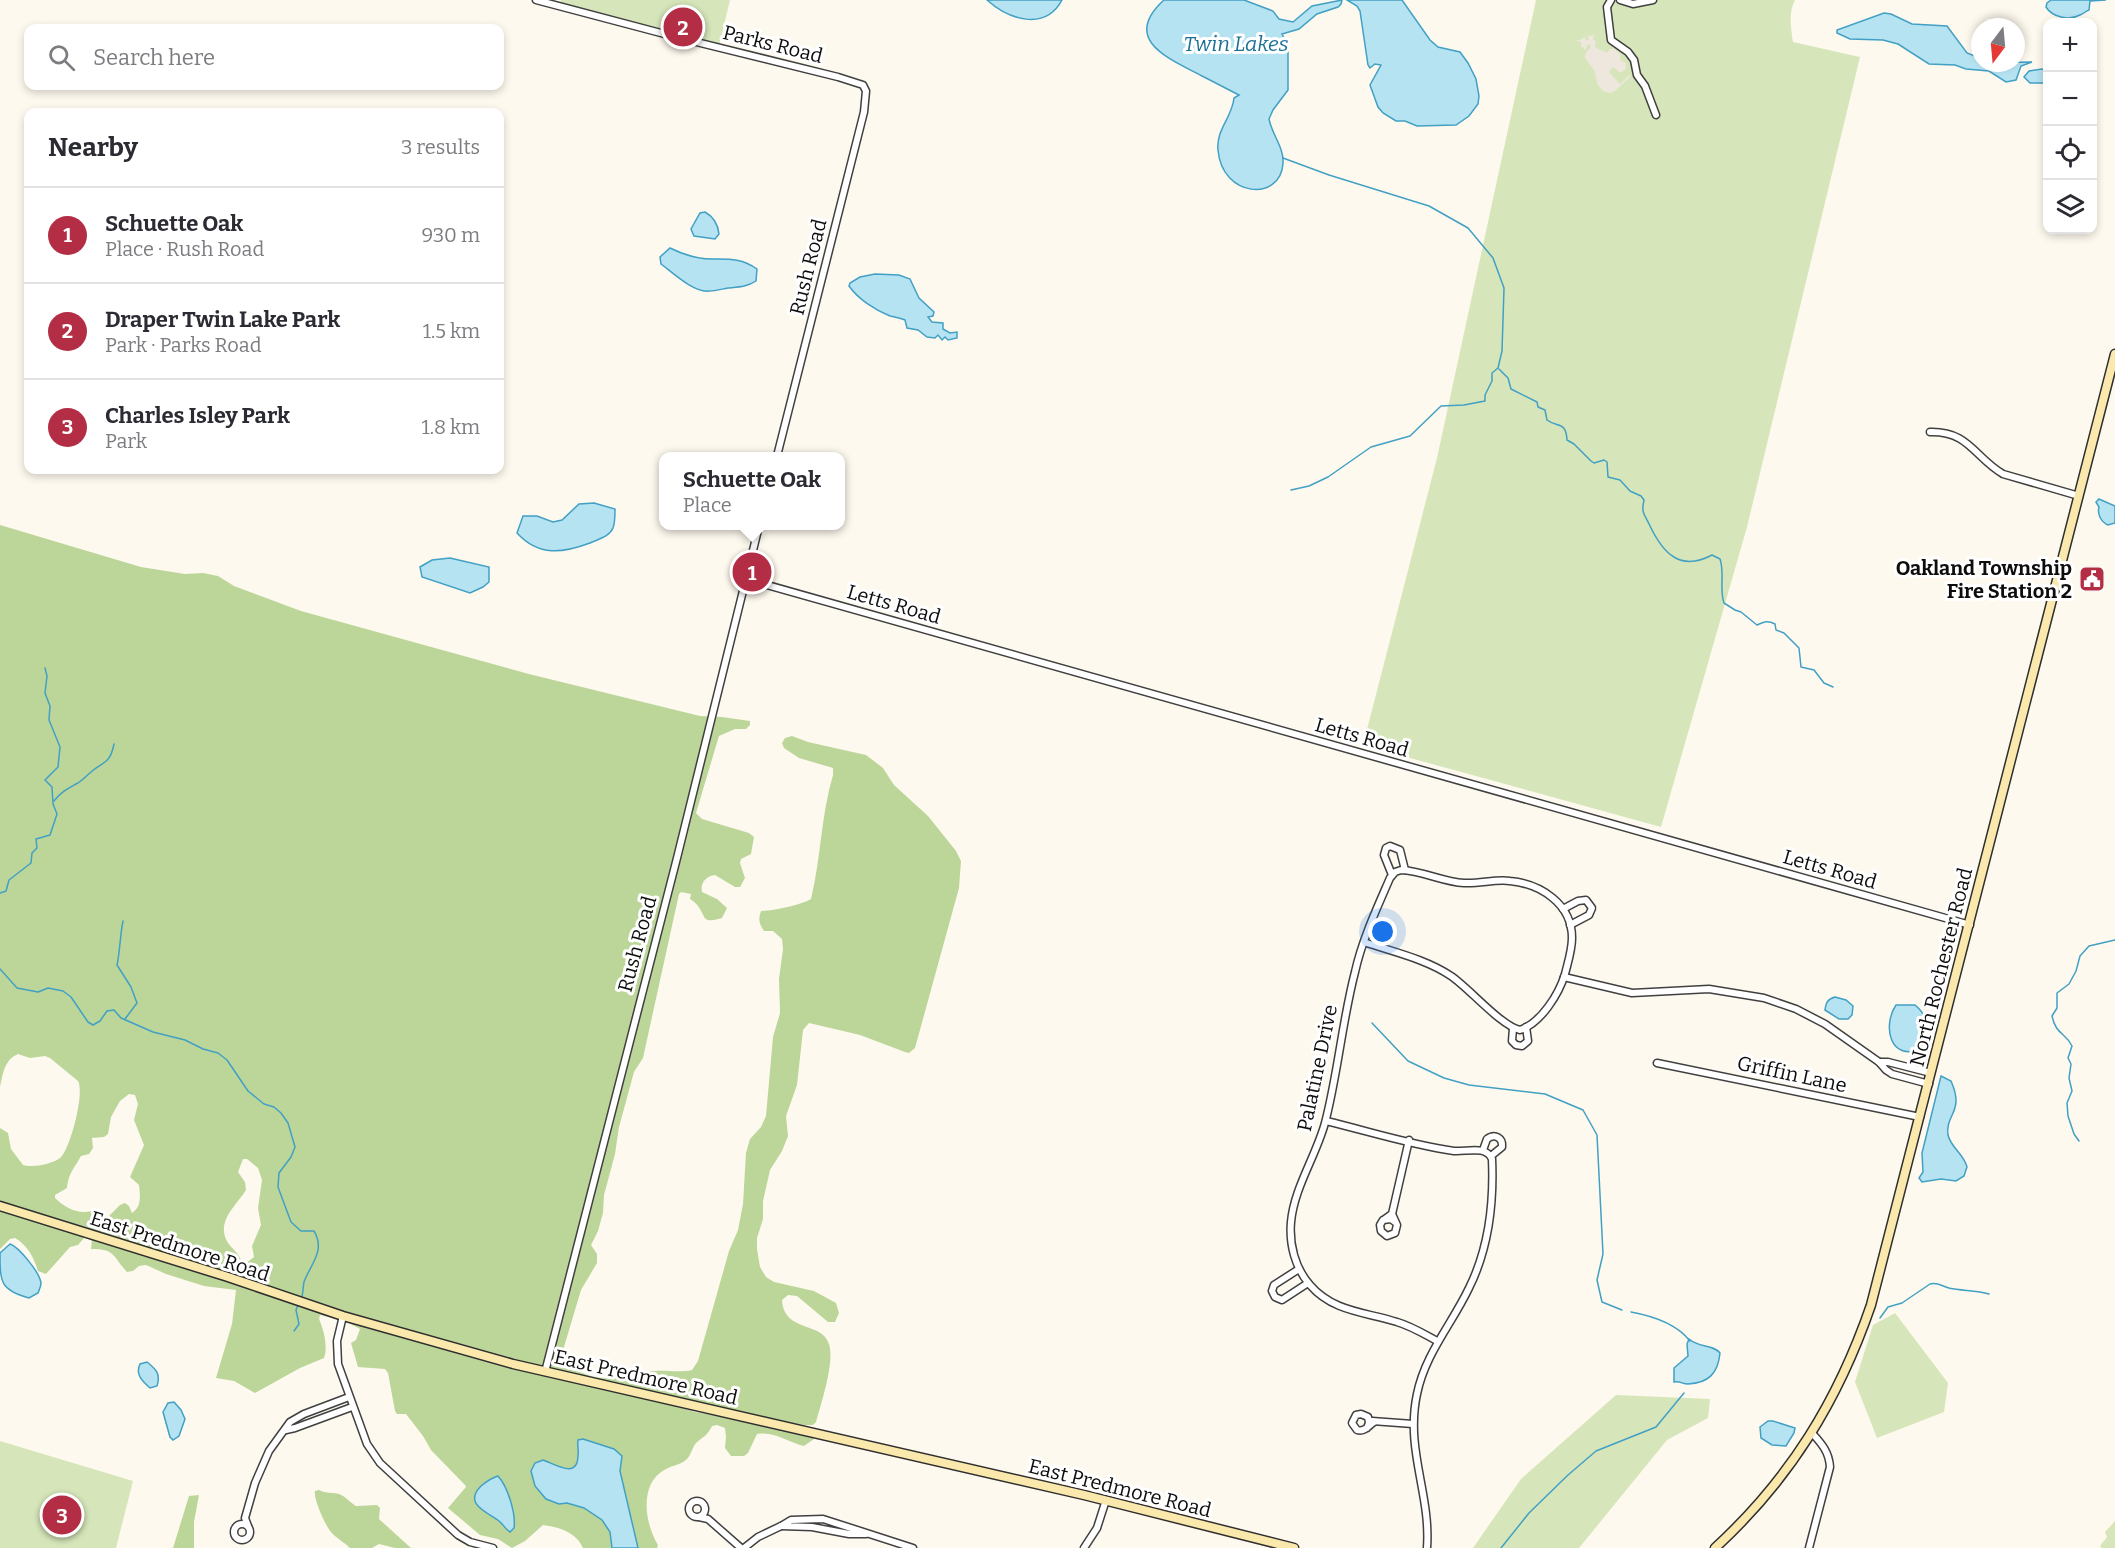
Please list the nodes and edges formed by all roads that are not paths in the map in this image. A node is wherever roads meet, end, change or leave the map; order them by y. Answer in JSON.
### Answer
{"nodes":[{"id":1,"x":536,"y":0,"type":"edge"},
{"id":2,"x":1611,"y":0,"type":"edge"},
{"id":3,"x":1620,"y":0,"type":"edge"},
{"id":4,"x":1653,"y":0,"type":"edge"},
{"id":5,"x":862,"y":85,"type":"joint"},
{"id":6,"x":1656,"y":115,"type":"dead end"},
{"id":7,"x":2115,"y":354,"type":"edge"},
{"id":8,"x":2105,"y":395,"type":"junction"},
{"id":9,"x":2115,"y":397,"type":"edge"},
{"id":10,"x":1930,"y":432,"type":"dead end"},
{"id":11,"x":778,"y":452,"type":"edge"},
{"id":12,"x":2079,"y":496,"type":"junction"},
{"id":13,"x":758,"y":530,"type":"edge"},
{"id":14,"x":746,"y":579,"type":"junction"},
{"id":15,"x":1405,"y":870,"type":"junction"},
{"id":16,"x":1392,"y":875,"type":"junction"},
{"id":17,"x":1563,"y":909,"type":"junction"},
{"id":18,"x":1570,"y":925,"type":"junction"},
{"id":19,"x":1970,"y":925,"type":"junction"},
{"id":20,"x":1364,"y":942,"type":"junction"},
{"id":21,"x":1564,"y":977,"type":"junction"},
{"id":22,"x":1526,"y":1027,"type":"junction"},
{"id":23,"x":1513,"y":1028,"type":"junction"},
{"id":24,"x":1879,"y":1062,"type":"junction"},
{"id":25,"x":1658,"y":1063,"type":"dead end"},
{"id":26,"x":1931,"y":1073,"type":"junction"},
{"id":27,"x":1929,"y":1084,"type":"junction"},
{"id":28,"x":1920,"y":1117,"type":"junction"},
{"id":29,"x":1326,"y":1121,"type":"junction"},
{"id":30,"x":1409,"y":1140,"type":"junction"},
{"id":31,"x":1483,"y":1150,"type":"junction"},
{"id":32,"x":1491,"y":1156,"type":"junction"},
{"id":33,"x":0,"y":1206,"type":"edge"},
{"id":34,"x":1392,"y":1214,"type":"junction"},
{"id":35,"x":1385,"y":1219,"type":"junction"},
{"id":36,"x":1395,"y":1222,"type":"junction"},
{"id":37,"x":1299,"y":1269,"type":"junction"},
{"id":38,"x":1308,"y":1283,"type":"junction"},
{"id":39,"x":343,"y":1316,"type":"junction"},
{"id":40,"x":1437,"y":1341,"type":"junction"},
{"id":41,"x":545,"y":1372,"type":"junction"},
{"id":42,"x":349,"y":1397,"type":"junction"},
{"id":43,"x":352,"y":1407,"type":"junction"},
{"id":44,"x":318,"y":1409,"type":"junction"},
{"id":45,"x":321,"y":1418,"type":"junction"},
{"id":46,"x":1368,"y":1418,"type":"junction"},
{"id":47,"x":1374,"y":1422,"type":"junction"},
{"id":48,"x":1413,"y":1425,"type":"junction"},
{"id":49,"x":1367,"y":1428,"type":"junction"},
{"id":50,"x":286,"y":1430,"type":"junction"},
{"id":51,"x":1812,"y":1433,"type":"junction"},
{"id":52,"x":1106,"y":1500,"type":"junction"},
{"id":53,"x":705,"y":1510,"type":"junction"},
{"id":54,"x":699,"y":1517,"type":"junction"},
{"id":55,"x":245,"y":1518,"type":"junction"},
{"id":56,"x":708,"y":1519,"type":"junction"},
{"id":57,"x":238,"y":1524,"type":"junction"},
{"id":58,"x":248,"y":1526,"type":"junction"},
{"id":59,"x":493,"y":1548,"type":"edge"},
{"id":60,"x":743,"y":1548,"type":"edge"},
{"id":61,"x":911,"y":1548,"type":"edge"},
{"id":62,"x":1084,"y":1548,"type":"edge"},
{"id":63,"x":1294,"y":1548,"type":"edge"},
{"id":64,"x":1427,"y":1548,"type":"edge"},
{"id":65,"x":1715,"y":1548,"type":"edge"},
{"id":66,"x":1809,"y":1548,"type":"edge"}],
"edges":[{"from":1,"to":5,"type":"street","name":"Parks Road"},
{"from":2,"to":6,"type":"street"},
{"from":3,"to":4,"type":"street"},
{"from":5,"to":11,"type":"street","name":"Rush Road"},
{"from":7,"to":8,"type":"street","name":"North Rochester Road"},
{"from":8,"to":9,"type":"street"},
{"from":8,"to":12,"type":"street","name":"North Rochester Road"},
{"from":10,"to":12,"type":"street"},
{"from":12,"to":19,"type":"street","name":"North Rochester Road"},
{"from":13,"to":14,"type":"street","name":"Rush Road"},
{"from":14,"to":19,"type":"street","name":"Letts Road"},
{"from":14,"to":41,"type":"street","name":"Rush Road"},
{"from":15,"to":16,"type":"street"},
{"from":15,"to":16,"type":"street"},
{"from":15,"to":17,"type":"street"},
{"from":16,"to":20,"type":"street","name":"Palatine Drive"},
{"from":17,"to":18,"type":"street"},
{"from":17,"to":18,"type":"street"},
{"from":18,"to":21,"type":"street"},
{"from":19,"to":26,"type":"street","name":"North Rochester Road"},
{"from":20,"to":23,"type":"street"},
{"from":20,"to":29,"type":"street","name":"Palatine Drive"},
{"from":21,"to":22,"type":"street"},
{"from":21,"to":24,"type":"street"},
{"from":22,"to":23,"type":"street"},
{"from":22,"to":23,"type":"street"},
{"from":24,"to":26,"type":"street"},
{"from":24,"to":27,"type":"street"},
{"from":25,"to":28,"type":"street","name":"Griffin Lane"},
{"from":26,"to":27,"type":"street","name":"North Rochester Road"},
{"from":27,"to":28,"type":"street","name":"North Rochester Road"},
{"from":28,"to":51,"type":"street","name":"North Rochester Road"},
{"from":29,"to":30,"type":"street"},
{"from":29,"to":37,"type":"street","name":"Palatine Drive"},
{"from":30,"to":31,"type":"street"},
{"from":30,"to":34,"type":"street"},
{"from":31,"to":32,"type":"street"},
{"from":31,"to":32,"type":"street"},
{"from":32,"to":40,"type":"street"},
{"from":33,"to":39,"type":"street","name":"East Predmore Road"},
{"from":34,"to":35,"type":"street"},
{"from":34,"to":36,"type":"street"},
{"from":35,"to":36,"type":"street"},
{"from":35,"to":36,"type":"street"},
{"from":37,"to":38,"type":"street","name":"Palatine Drive"},
{"from":37,"to":38,"type":"street"},
{"from":38,"to":40,"type":"street","name":"Palatine Drive"},
{"from":39,"to":41,"type":"street","name":"East Predmore Road"},
{"from":39,"to":42,"type":"street"},
{"from":40,"to":48,"type":"street"},
{"from":41,"to":52,"type":"street","name":"East Predmore Road"},
{"from":42,"to":43,"type":"street"},
{"from":42,"to":44,"type":"street"},
{"from":43,"to":45,"type":"street"},
{"from":43,"to":59,"type":"street"},
{"from":44,"to":45,"type":"street"},
{"from":44,"to":50,"type":"street"},
{"from":45,"to":50,"type":"street"},
{"from":46,"to":47,"type":"street"},
{"from":46,"to":49,"type":"street"},
{"from":46,"to":49,"type":"street"},
{"from":47,"to":48,"type":"street"},
{"from":47,"to":49,"type":"street"},
{"from":48,"to":64,"type":"street"},
{"from":50,"to":55,"type":"street"},
{"from":51,"to":65,"type":"street","name":"North Rochester Road"},
{"from":51,"to":66,"type":"street"},
{"from":52,"to":62,"type":"street"},
{"from":52,"to":63,"type":"street","name":"East Predmore Road"},
{"from":53,"to":54,"type":"street"},
{"from":53,"to":54,"type":"street"},
{"from":53,"to":56,"type":"street"},
{"from":54,"to":56,"type":"street"},
{"from":55,"to":57,"type":"street"},
{"from":55,"to":58,"type":"street"},
{"from":56,"to":60,"type":"street"},
{"from":57,"to":58,"type":"street"},
{"from":57,"to":58,"type":"street"},
{"from":60,"to":61,"type":"street"}]}
